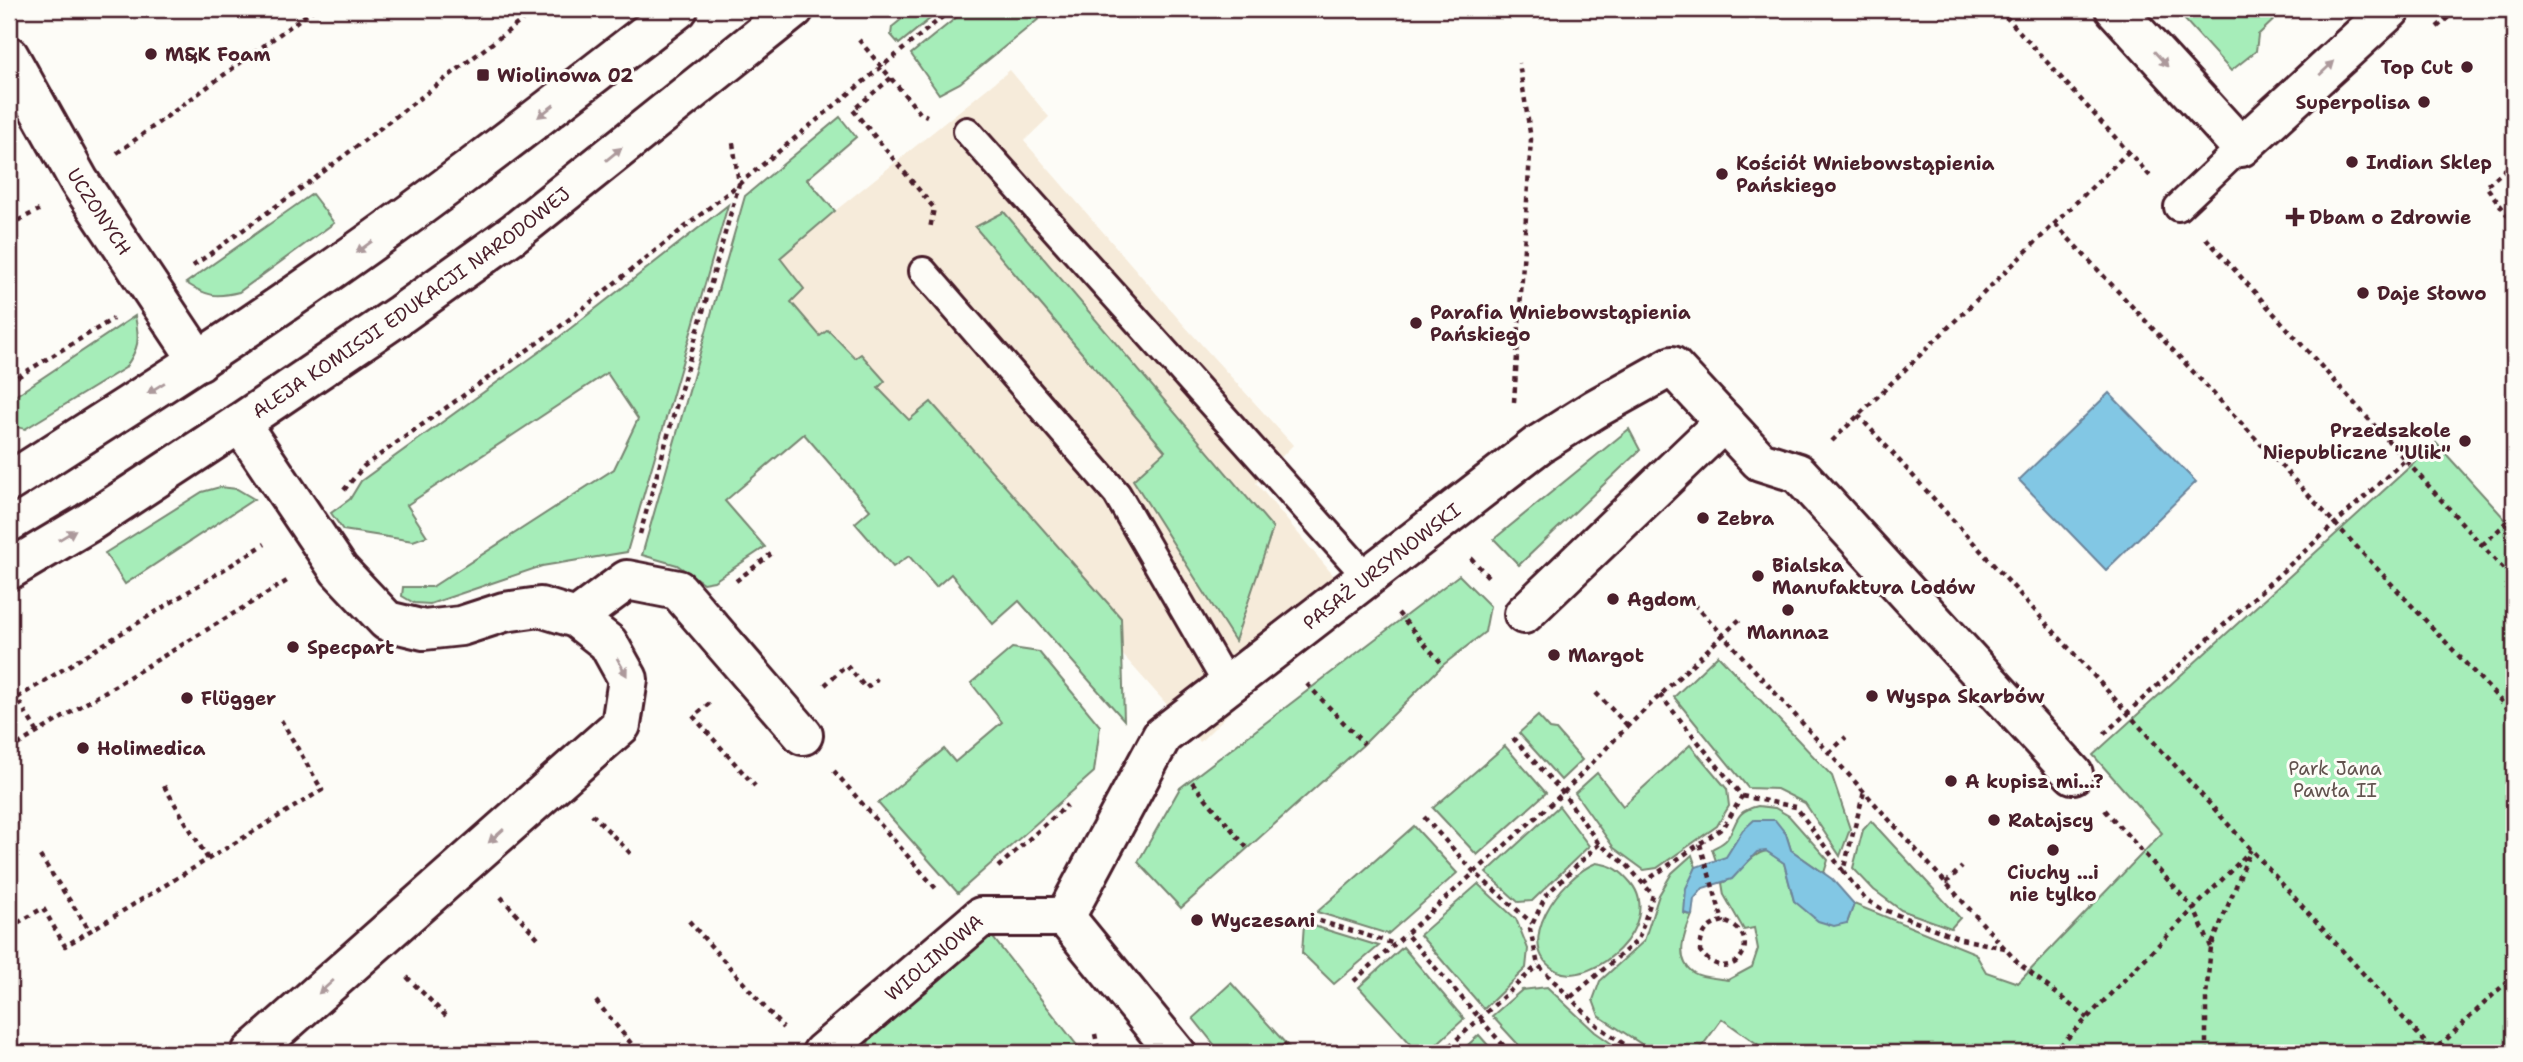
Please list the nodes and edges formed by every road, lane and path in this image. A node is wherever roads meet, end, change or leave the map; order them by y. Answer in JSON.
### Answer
{"nodes":[{"id":1,"x":314,"y":9,"type":"edge"},
{"id":2,"x":537,"y":9,"type":"edge"},
{"id":3,"x":678,"y":9,"type":"edge"},
{"id":4,"x":794,"y":9,"type":"edge"},
{"id":5,"x":952,"y":9,"type":"edge"},
{"id":6,"x":1998,"y":9,"type":"edge"},
{"id":7,"x":2115,"y":9,"type":"edge"},
{"id":8,"x":2391,"y":9,"type":"edge"},
{"id":9,"x":2009,"y":21,"type":"dead end"},
{"id":10,"x":859,"y":40,"type":"dead end"},
{"id":11,"x":9,"y":56,"type":"edge"},
{"id":12,"x":1519,"y":62,"type":"dead end"},
{"id":13,"x":881,"y":66,"type":"junction"},
{"id":14,"x":891,"y":78,"type":"junction"},
{"id":15,"x":920,"y":113,"type":"dead end"},
{"id":16,"x":967,"y":131,"type":"dead end"},
{"id":17,"x":733,"y":144,"type":"dead end"},
{"id":18,"x":2241,"y":147,"type":"junction"},
{"id":19,"x":2128,"y":152,"type":"dead end"},
{"id":20,"x":2514,"y":162,"type":"edge"},
{"id":21,"x":79,"y":181,"type":"junction"},
{"id":22,"x":739,"y":184,"type":"junction"},
{"id":23,"x":2178,"y":207,"type":"dead end"},
{"id":24,"x":934,"y":208,"type":"dead end"},
{"id":25,"x":2054,"y":224,"type":"junction"},
{"id":26,"x":2514,"y":224,"type":"edge"},
{"id":27,"x":9,"y":225,"type":"edge"},
{"id":28,"x":923,"y":271,"type":"dead end"},
{"id":29,"x":155,"y":294,"type":"junction"},
{"id":30,"x":199,"y":361,"type":"junction"},
{"id":31,"x":9,"y":382,"type":"edge"},
{"id":32,"x":1858,"y":415,"type":"junction"},
{"id":33,"x":1724,"y":422,"type":"junction"},
{"id":34,"x":240,"y":423,"type":"junction"},
{"id":35,"x":1538,"y":445,"type":"junction"},
{"id":36,"x":1798,"y":473,"type":"junction"},
{"id":37,"x":9,"y":482,"type":"edge"},
{"id":38,"x":341,"y":493,"type":"dead end"},
{"id":39,"x":2514,"y":516,"type":"edge"},
{"id":40,"x":2335,"y":524,"type":"junction"},
{"id":41,"x":272,"y":539,"type":"dead end"},
{"id":42,"x":2482,"y":545,"type":"junction"},
{"id":43,"x":771,"y":554,"type":"dead end"},
{"id":44,"x":9,"y":570,"type":"edge"},
{"id":45,"x":297,"y":575,"type":"dead end"},
{"id":46,"x":1367,"y":577,"type":"junction"},
{"id":47,"x":627,"y":580,"type":"junction"},
{"id":48,"x":736,"y":580,"type":"dead end"},
{"id":49,"x":2514,"y":581,"type":"edge"},
{"id":50,"x":1694,"y":604,"type":"dead end"},
{"id":51,"x":1524,"y":614,"type":"dead end"},
{"id":52,"x":576,"y":618,"type":"junction"},
{"id":53,"x":1740,"y":619,"type":"dead end"},
{"id":54,"x":1723,"y":635,"type":"junction"},
{"id":55,"x":846,"y":665,"type":"dead end"},
{"id":56,"x":1443,"y":665,"type":"dead end"},
{"id":57,"x":877,"y":679,"type":"dead end"},
{"id":58,"x":1303,"y":680,"type":"dead end"},
{"id":59,"x":9,"y":685,"type":"edge"},
{"id":60,"x":1227,"y":686,"type":"junction"},
{"id":61,"x":1597,"y":693,"type":"dead end"},
{"id":62,"x":1660,"y":695,"type":"junction"},
{"id":63,"x":17,"y":698,"type":"junction"},
{"id":64,"x":9,"y":703,"type":"edge"},
{"id":65,"x":2127,"y":713,"type":"junction"},
{"id":66,"x":2514,"y":715,"type":"edge"},
{"id":67,"x":693,"y":716,"type":"dead end"},
{"id":68,"x":281,"y":720,"type":"dead end"},
{"id":69,"x":1628,"y":726,"type":"junction"},
{"id":70,"x":38,"y":733,"type":"junction"},
{"id":71,"x":803,"y":735,"type":"joint"},
{"id":72,"x":1846,"y":737,"type":"dead end"},
{"id":73,"x":1514,"y":738,"type":"dead end"},
{"id":74,"x":1364,"y":744,"type":"dead end"},
{"id":75,"x":9,"y":750,"type":"edge"},
{"id":76,"x":1829,"y":753,"type":"junction"},
{"id":77,"x":2070,"y":771,"type":"junction"},
{"id":78,"x":1184,"y":773,"type":"dead end"},
{"id":79,"x":164,"y":786,"type":"dead end"},
{"id":80,"x":755,"y":786,"type":"dead end"},
{"id":81,"x":1864,"y":792,"type":"junction"},
{"id":82,"x":1563,"y":793,"type":"junction"},
{"id":83,"x":1742,"y":796,"type":"junction"},
{"id":84,"x":1076,"y":797,"type":"dead end"},
{"id":85,"x":587,"y":810,"type":"dead end"},
{"id":86,"x":1423,"y":817,"type":"dead end"},
{"id":87,"x":1599,"y":844,"type":"junction"},
{"id":88,"x":1700,"y":844,"type":"junction"},
{"id":89,"x":1248,"y":849,"type":"dead end"},
{"id":90,"x":2251,"y":850,"type":"junction"},
{"id":91,"x":40,"y":856,"type":"dead end"},
{"id":92,"x":633,"y":856,"type":"dead end"},
{"id":93,"x":208,"y":859,"type":"junction"},
{"id":94,"x":1962,"y":867,"type":"dead end"},
{"id":95,"x":993,"y":871,"type":"dead end"},
{"id":96,"x":1843,"y":871,"type":"junction"},
{"id":97,"x":1474,"y":873,"type":"junction"},
{"id":98,"x":1643,"y":883,"type":"junction"},
{"id":99,"x":1946,"y":883,"type":"junction"},
{"id":100,"x":496,"y":891,"type":"dead end"},
{"id":101,"x":2194,"y":909,"type":"junction"},
{"id":102,"x":1065,"y":917,"type":"junction"},
{"id":103,"x":1310,"y":918,"type":"dead end"},
{"id":104,"x":689,"y":921,"type":"dead end"},
{"id":105,"x":1723,"y":921,"type":"junction"},
{"id":106,"x":1532,"y":923,"type":"junction"},
{"id":107,"x":969,"y":927,"type":"junction"},
{"id":108,"x":9,"y":928,"type":"edge"},
{"id":109,"x":90,"y":931,"type":"junction"},
{"id":110,"x":1406,"y":934,"type":"junction"},
{"id":111,"x":538,"y":938,"type":"dead end"},
{"id":112,"x":1395,"y":944,"type":"junction"},
{"id":113,"x":2211,"y":947,"type":"junction"},
{"id":114,"x":2006,"y":948,"type":"junction"},
{"id":115,"x":1538,"y":965,"type":"junction"},
{"id":116,"x":402,"y":972,"type":"dead end"},
{"id":117,"x":2514,"y":975,"type":"edge"},
{"id":118,"x":1354,"y":981,"type":"dead end"},
{"id":119,"x":1571,"y":997,"type":"junction"},
{"id":120,"x":596,"y":1001,"type":"dead end"},
{"id":121,"x":446,"y":1016,"type":"dead end"},
{"id":122,"x":1480,"y":1018,"type":"junction"},
{"id":123,"x":2087,"y":1018,"type":"junction"},
{"id":124,"x":787,"y":1033,"type":"dead end"},
{"id":125,"x":1095,"y":1033,"type":"dead end"},
{"id":126,"x":1286,"y":1044,"type":"dead end"},
{"id":127,"x":1625,"y":1045,"type":"junction"},
{"id":128,"x":251,"y":1053,"type":"edge"},
{"id":129,"x":639,"y":1053,"type":"edge"},
{"id":130,"x":822,"y":1053,"type":"edge"},
{"id":131,"x":1099,"y":1053,"type":"edge"},
{"id":132,"x":1176,"y":1053,"type":"edge"},
{"id":133,"x":1276,"y":1053,"type":"edge"},
{"id":134,"x":1442,"y":1053,"type":"edge"},
{"id":135,"x":1510,"y":1053,"type":"edge"},
{"id":136,"x":1615,"y":1053,"type":"edge"},
{"id":137,"x":1637,"y":1053,"type":"edge"},
{"id":138,"x":2053,"y":1053,"type":"edge"},
{"id":139,"x":2208,"y":1053,"type":"edge"},
{"id":140,"x":2433,"y":1053,"type":"edge"}],
"edges":[{"from":1,"to":21,"type":"path"},
{"from":2,"to":29,"type":"path"},
{"from":3,"to":30,"type":"street","one_way":true},
{"from":34,"to":4,"type":"street","name":"ALEJA KOMISJI EDUKACJI NARODOWEJ","one_way":true},
{"from":5,"to":13,"type":"path"},
{"from":6,"to":9,"type":"path"},
{"from":7,"to":18,"type":"street","one_way":true},
{"from":18,"to":8,"type":"street","one_way":true},
{"from":10,"to":13,"type":"path"},
{"from":11,"to":21,"type":"street","name":"UCZONYCH"},
{"from":12,"to":35,"type":"path"},
{"from":13,"to":14,"type":"path"},
{"from":13,"to":22,"type":"path"},
{"from":14,"to":15,"type":"path"},
{"from":14,"to":24,"type":"path"},
{"from":16,"to":46,"type":"lane"},
{"from":17,"to":22,"type":"path"},
{"from":18,"to":23,"type":"lane"},
{"from":19,"to":25,"type":"path"},
{"from":20,"to":26,"type":"path"},
{"from":21,"to":27,"type":"path"},
{"from":21,"to":29,"type":"street","name":"UCZONYCH"},
{"from":22,"to":38,"type":"path"},
{"from":22,"to":47,"type":"path"},
{"from":25,"to":32,"type":"path"},
{"from":25,"to":40,"type":"path"},
{"from":28,"to":60,"type":"lane"},
{"from":29,"to":30,"type":"street","name":"UCZONYCH"},
{"from":29,"to":31,"type":"path"},
{"from":30,"to":37,"type":"street","one_way":true},
{"from":32,"to":36,"type":"path"},
{"from":32,"to":65,"type":"path"},
{"from":33,"to":35,"type":"street","name":"PASAŻ URSYNOWSKI"},
{"from":33,"to":36,"type":"street","name":"PASAŻ URSYNOWSKI"},
{"from":33,"to":51,"type":"street"},
{"from":44,"to":34,"type":"street","name":"ALEJA KOMISJI EDUKACJI NARODOWEJ","one_way":true},
{"from":34,"to":52,"type":"street"},
{"from":35,"to":46,"type":"street","name":"PASAŻ URSYNOWSKI"},
{"from":36,"to":77,"type":"street"},
{"from":39,"to":42,"type":"path"},
{"from":40,"to":42,"type":"path"},
{"from":40,"to":65,"type":"path"},
{"from":40,"to":66,"type":"path"},
{"from":41,"to":63,"type":"path"},
{"from":42,"to":49,"type":"path"},
{"from":43,"to":48,"type":"path"},
{"from":45,"to":70,"type":"path"},
{"from":46,"to":56,"type":"path"},
{"from":46,"to":60,"type":"street","name":"PASAŻ URSYNOWSKI"},
{"from":47,"to":52,"type":"street"},
{"from":47,"to":71,"type":"street"},
{"from":50,"to":54,"type":"path"},
{"from":52,"to":128,"type":"street","one_way":true},
{"from":53,"to":54,"type":"path"},
{"from":54,"to":62,"type":"path"},
{"from":54,"to":76,"type":"path"},
{"from":55,"to":57,"type":"path"},
{"from":58,"to":74,"type":"path"},
{"from":59,"to":63,"type":"path"},
{"from":60,"to":102,"type":"street","name":"PASAŻ URSYNOWSKI"},
{"from":61,"to":69,"type":"path"},
{"from":62,"to":69,"type":"path"},
{"from":62,"to":83,"type":"path"},
{"from":63,"to":64,"type":"path"},
{"from":63,"to":70,"type":"path"},
{"from":65,"to":77,"type":"path"},
{"from":65,"to":90,"type":"path"},
{"from":67,"to":80,"type":"path"},
{"from":68,"to":93,"type":"path"},
{"from":69,"to":82,"type":"path"},
{"from":70,"to":75,"type":"path"},
{"from":71,"to":107,"type":"path"},
{"from":72,"to":76,"type":"path"},
{"from":73,"to":82,"type":"path"},
{"from":76,"to":81,"type":"path"},
{"from":77,"to":101,"type":"path"},
{"from":78,"to":89,"type":"path"},
{"from":79,"to":93,"type":"path"},
{"from":81,"to":96,"type":"path"},
{"from":81,"to":99,"type":"path"},
{"from":82,"to":87,"type":"path"},
{"from":82,"to":97,"type":"path"},
{"from":83,"to":88,"type":"path"},
{"from":83,"to":96,"type":"path"},
{"from":84,"to":95,"type":"path"},
{"from":85,"to":92,"type":"path"},
{"from":86,"to":97,"type":"path"},
{"from":87,"to":98,"type":"path"},
{"from":87,"to":106,"type":"path"},
{"from":88,"to":98,"type":"path"},
{"from":88,"to":105,"type":"path"},
{"from":90,"to":101,"type":"path"},
{"from":90,"to":113,"type":"path"},
{"from":90,"to":140,"type":"path"},
{"from":91,"to":109,"type":"path"},
{"from":93,"to":109,"type":"path"},
{"from":94,"to":99,"type":"path"},
{"from":96,"to":114,"type":"path"},
{"from":97,"to":106,"type":"path"},
{"from":97,"to":110,"type":"path"},
{"from":98,"to":119,"type":"path"},
{"from":99,"to":114,"type":"path"},
{"from":100,"to":111,"type":"path"},
{"from":101,"to":113,"type":"path"},
{"from":101,"to":123,"type":"path"},
{"from":102,"to":107,"type":"street","name":"WIOLINOWA"},
{"from":102,"to":132,"type":"street"},
{"from":103,"to":112,"type":"path"},
{"from":104,"to":124,"type":"path"},
{"from":105,"to":105,"type":"path"},
{"from":106,"to":115,"type":"path"},
{"from":107,"to":130,"type":"street","name":"WIOLINOWA"},
{"from":108,"to":109,"type":"path"},
{"from":110,"to":112,"type":"path"},
{"from":110,"to":122,"type":"path"},
{"from":112,"to":118,"type":"path"},
{"from":113,"to":139,"type":"path"},
{"from":114,"to":123,"type":"path"},
{"from":115,"to":119,"type":"path"},
{"from":115,"to":122,"type":"path"},
{"from":116,"to":121,"type":"path"},
{"from":117,"to":140,"type":"path"},
{"from":119,"to":127,"type":"path"},
{"from":120,"to":129,"type":"path"},
{"from":122,"to":134,"type":"path"},
{"from":122,"to":135,"type":"path"},
{"from":123,"to":138,"type":"path"},
{"from":125,"to":131,"type":"path"},
{"from":126,"to":133,"type":"path"},
{"from":127,"to":136,"type":"path"},
{"from":127,"to":137,"type":"path"}]}
